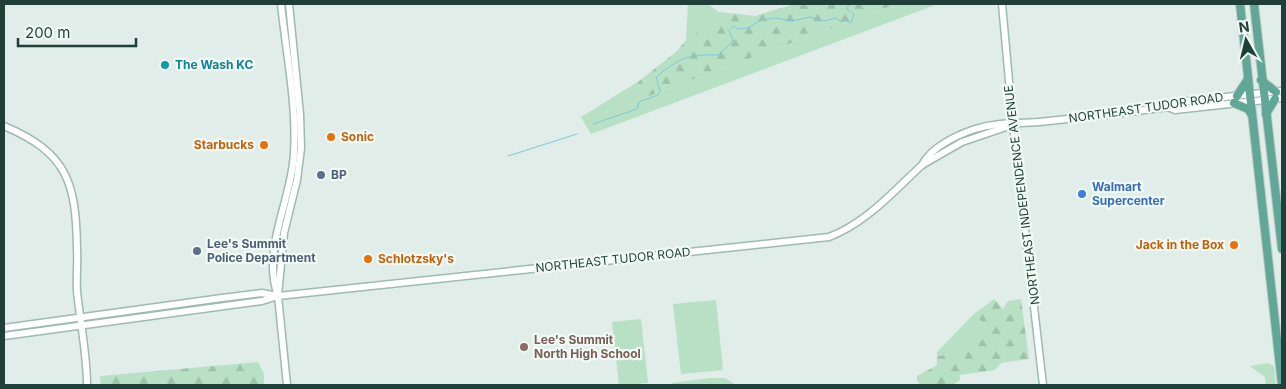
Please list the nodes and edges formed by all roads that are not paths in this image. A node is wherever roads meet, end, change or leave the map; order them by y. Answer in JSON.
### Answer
{"nodes":[{"id":1,"x":281,"y":4,"type":"edge"},
{"id":2,"x":1002,"y":4,"type":"edge"},
{"id":3,"x":1240,"y":4,"type":"edge"},
{"id":4,"x":1254,"y":4,"type":"edge"},
{"id":5,"x":288,"y":5,"type":"edge"},
{"id":6,"x":1248,"y":79,"type":"junction"},
{"id":7,"x":1262,"y":80,"type":"junction"},
{"id":8,"x":1279,"y":95,"type":"edge"},
{"id":9,"x":1263,"y":97,"type":"junction"},
{"id":10,"x":1250,"y":98,"type":"junction"},
{"id":11,"x":1235,"y":99,"type":"junction"},
{"id":12,"x":1189,"y":105,"type":"junction"},
{"id":13,"x":1168,"y":107,"type":"junction"},
{"id":14,"x":1266,"y":114,"type":"junction"},
{"id":15,"x":1252,"y":115,"type":"junction"},
{"id":16,"x":1013,"y":125,"type":"junction"},
{"id":17,"x":4,"y":126,"type":"edge"},
{"id":18,"x":1282,"y":249,"type":"edge"},
{"id":19,"x":278,"y":296,"type":"junction"},
{"id":20,"x":222,"y":298,"type":"junction"},
{"id":21,"x":213,"y":308,"type":"junction"},
{"id":22,"x":81,"y":318,"type":"junction"},
{"id":23,"x":82,"y":326,"type":"junction"},
{"id":24,"x":4,"y":328,"type":"edge"},
{"id":25,"x":4,"y":336,"type":"edge"},
{"id":26,"x":87,"y":385,"type":"edge"},
{"id":27,"x":287,"y":385,"type":"edge"},
{"id":28,"x":1043,"y":385,"type":"edge"},
{"id":29,"x":1282,"y":385,"type":"edge"}],
"edges":[{"from":1,"to":19,"type":"street"},
{"from":2,"to":16,"type":"street","name":"NORTHEAST INDEPENDENCE AVENUE"},
{"from":3,"to":6,"type":"main road"},
{"from":4,"to":7,"type":"main road"},
{"from":5,"to":19,"type":"street"},
{"from":6,"to":10,"type":"main road"},
{"from":6,"to":11,"type":"main road"},
{"from":7,"to":8,"type":"main road"},
{"from":7,"to":9,"type":"main road"},
{"from":8,"to":9,"type":"street","name":"NORTHEAST TUDOR ROAD"},
{"from":8,"to":14,"type":"main road"},
{"from":9,"to":10,"type":"street","name":"NORTHEAST TUDOR ROAD"},
{"from":9,"to":14,"type":"main road"},
{"from":10,"to":11,"type":"street","name":"NORTHEAST TUDOR ROAD"},
{"from":10,"to":15,"type":"main road"},
{"from":11,"to":12,"type":"street"},
{"from":11,"to":12,"type":"street","name":"NORTHEAST TUDOR ROAD"},
{"from":11,"to":15,"type":"main road"},
{"from":12,"to":13,"type":"street","name":"NORTHEAST TUDOR ROAD"},
{"from":12,"to":13,"type":"street"},
{"from":13,"to":16,"type":"street","name":"NORTHEAST TUDOR ROAD"},
{"from":14,"to":18,"type":"main road"},
{"from":15,"to":29,"type":"main road"},
{"from":16,"to":19,"type":"street","name":"NORTHEAST TUDOR ROAD"},
{"from":16,"to":28,"type":"street","name":"NORTHEAST INDEPENDENCE AVENUE"},
{"from":17,"to":22,"type":"street"},
{"from":19,"to":20,"type":"street","name":"NORTHEAST TUDOR ROAD"},
{"from":19,"to":21,"type":"street","name":"NORTHEAST TUDOR ROAD"},
{"from":19,"to":27,"type":"street"},
{"from":20,"to":21,"type":"street"},
{"from":20,"to":22,"type":"street","name":"NORTHEAST TUDOR ROAD"},
{"from":21,"to":23,"type":"street","name":"NORTHEAST TUDOR ROAD"},
{"from":22,"to":23,"type":"street"},
{"from":22,"to":24,"type":"street","name":"NORTHEAST TUDOR ROAD"},
{"from":23,"to":25,"type":"street","name":"NORTHEAST TUDOR ROAD"},
{"from":23,"to":26,"type":"street"}]}
